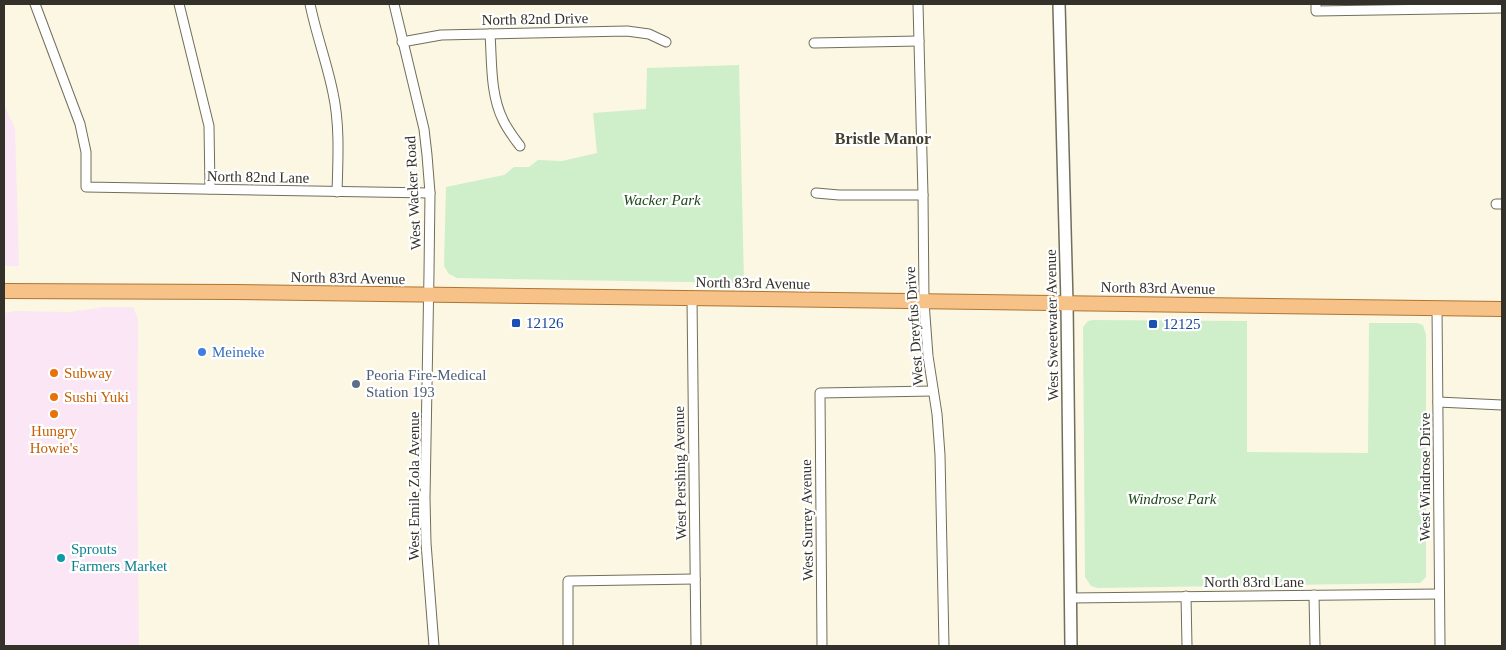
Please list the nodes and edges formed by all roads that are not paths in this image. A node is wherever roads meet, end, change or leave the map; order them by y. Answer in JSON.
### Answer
{"nodes":[{"id":1,"x":35,"y":4,"type":"edge"},
{"id":2,"x":179,"y":4,"type":"edge"},
{"id":3,"x":310,"y":4,"type":"edge"},
{"id":4,"x":394,"y":4,"type":"edge"},
{"id":5,"x":918,"y":4,"type":"edge"},
{"id":6,"x":1059,"y":4,"type":"edge"},
{"id":7,"x":1441,"y":6,"type":"edge"},
{"id":8,"x":1316,"y":8,"type":"edge"},
{"id":9,"x":1502,"y":8,"type":"edge"},
{"id":10,"x":490,"y":34,"type":"junction"},
{"id":11,"x":918,"y":40,"type":"junction"},
{"id":12,"x":402,"y":42,"type":"junction"},
{"id":13,"x":666,"y":42,"type":"dead end"},
{"id":14,"x":814,"y":43,"type":"dead end"},
{"id":15,"x":520,"y":146,"type":"dead end"},
{"id":16,"x":210,"y":189,"type":"junction"},
{"id":17,"x":337,"y":192,"type":"junction"},
{"id":18,"x":430,"y":193,"type":"junction"},
{"id":19,"x":816,"y":193,"type":"dead end"},
{"id":20,"x":923,"y":195,"type":"junction"},
{"id":21,"x":4,"y":291,"type":"edge"},
{"id":22,"x":429,"y":295,"type":"junction"},
{"id":23,"x":692,"y":299,"type":"junction"},
{"id":24,"x":924,"y":302,"type":"junction"},
{"id":25,"x":1067,"y":303,"type":"junction"},
{"id":26,"x":1437,"y":308,"type":"junction"},
{"id":27,"x":1502,"y":308,"type":"edge"},
{"id":28,"x":933,"y":391,"type":"junction"},
{"id":29,"x":1438,"y":402,"type":"junction"},
{"id":30,"x":1502,"y":405,"type":"edge"},
{"id":31,"x":695,"y":579,"type":"junction"},
{"id":32,"x":1439,"y":594,"type":"junction"},
{"id":33,"x":1314,"y":595,"type":"junction"},
{"id":34,"x":1186,"y":596,"type":"junction"},
{"id":35,"x":1070,"y":598,"type":"junction"},
{"id":36,"x":434,"y":646,"type":"edge"},
{"id":37,"x":568,"y":646,"type":"edge"},
{"id":38,"x":696,"y":646,"type":"edge"},
{"id":39,"x":822,"y":646,"type":"edge"},
{"id":40,"x":944,"y":646,"type":"edge"},
{"id":41,"x":1071,"y":646,"type":"edge"},
{"id":42,"x":1187,"y":646,"type":"edge"},
{"id":43,"x":1315,"y":646,"type":"edge"},
{"id":44,"x":1440,"y":646,"type":"edge"}],
"edges":[{"from":1,"to":16,"type":"street","name":"North 82nd Lane"},
{"from":2,"to":16,"type":"street"},
{"from":3,"to":17,"type":"street"},
{"from":4,"to":12,"type":"street","name":"West Wacker Road"},
{"from":5,"to":11,"type":"street","name":"West Dreyfus Drive"},
{"from":6,"to":25,"type":"street","name":"West Sweetwater Avenue"},
{"from":7,"to":8,"type":"street"},
{"from":7,"to":9,"type":"street"},
{"from":10,"to":12,"type":"street","name":"North 82nd Drive"},
{"from":10,"to":13,"type":"street","name":"North 82nd Drive"},
{"from":10,"to":15,"type":"street"},
{"from":11,"to":14,"type":"street"},
{"from":11,"to":20,"type":"street","name":"West Dreyfus Drive"},
{"from":12,"to":18,"type":"street","name":"West Wacker Road"},
{"from":16,"to":17,"type":"street","name":"North 82nd Lane"},
{"from":17,"to":18,"type":"street","name":"North 82nd Lane"},
{"from":18,"to":22,"type":"street","name":"West Wacker Road"},
{"from":19,"to":20,"type":"street"},
{"from":20,"to":24,"type":"street","name":"West Dreyfus Drive"},
{"from":21,"to":22,"type":"main road","name":"North 83rd Avenue"},
{"from":22,"to":23,"type":"main road","name":"North 83rd Avenue"},
{"from":22,"to":36,"type":"street","name":"West Emile Zola Avenue"},
{"from":23,"to":24,"type":"main road","name":"North 83rd Avenue"},
{"from":23,"to":31,"type":"street","name":"West Pershing Avenue"},
{"from":24,"to":25,"type":"main road","name":"North 83rd Avenue"},
{"from":24,"to":28,"type":"street","name":"West Dreyfus Drive"},
{"from":25,"to":26,"type":"main road","name":"North 83rd Avenue"},
{"from":25,"to":35,"type":"street","name":"West Sweetwater Avenue"},
{"from":26,"to":27,"type":"main road","name":"North 83rd Avenue"},
{"from":26,"to":29,"type":"street","name":"West Windrose Drive"},
{"from":28,"to":39,"type":"street","name":"West Surrey Avenue"},
{"from":28,"to":40,"type":"street","name":"West Dreyfus Drive"},
{"from":29,"to":30,"type":"street"},
{"from":29,"to":32,"type":"street","name":"West Windrose Drive"},
{"from":31,"to":37,"type":"street"},
{"from":31,"to":38,"type":"street","name":"West Pershing Avenue"},
{"from":32,"to":33,"type":"street","name":"North 83rd Lane"},
{"from":32,"to":44,"type":"street","name":"West Windrose Drive"},
{"from":33,"to":34,"type":"street","name":"North 83rd Lane"},
{"from":33,"to":43,"type":"street"},
{"from":34,"to":35,"type":"street","name":"North 83rd Lane"},
{"from":34,"to":42,"type":"street"},
{"from":35,"to":41,"type":"street","name":"West Sweetwater Avenue"}]}
